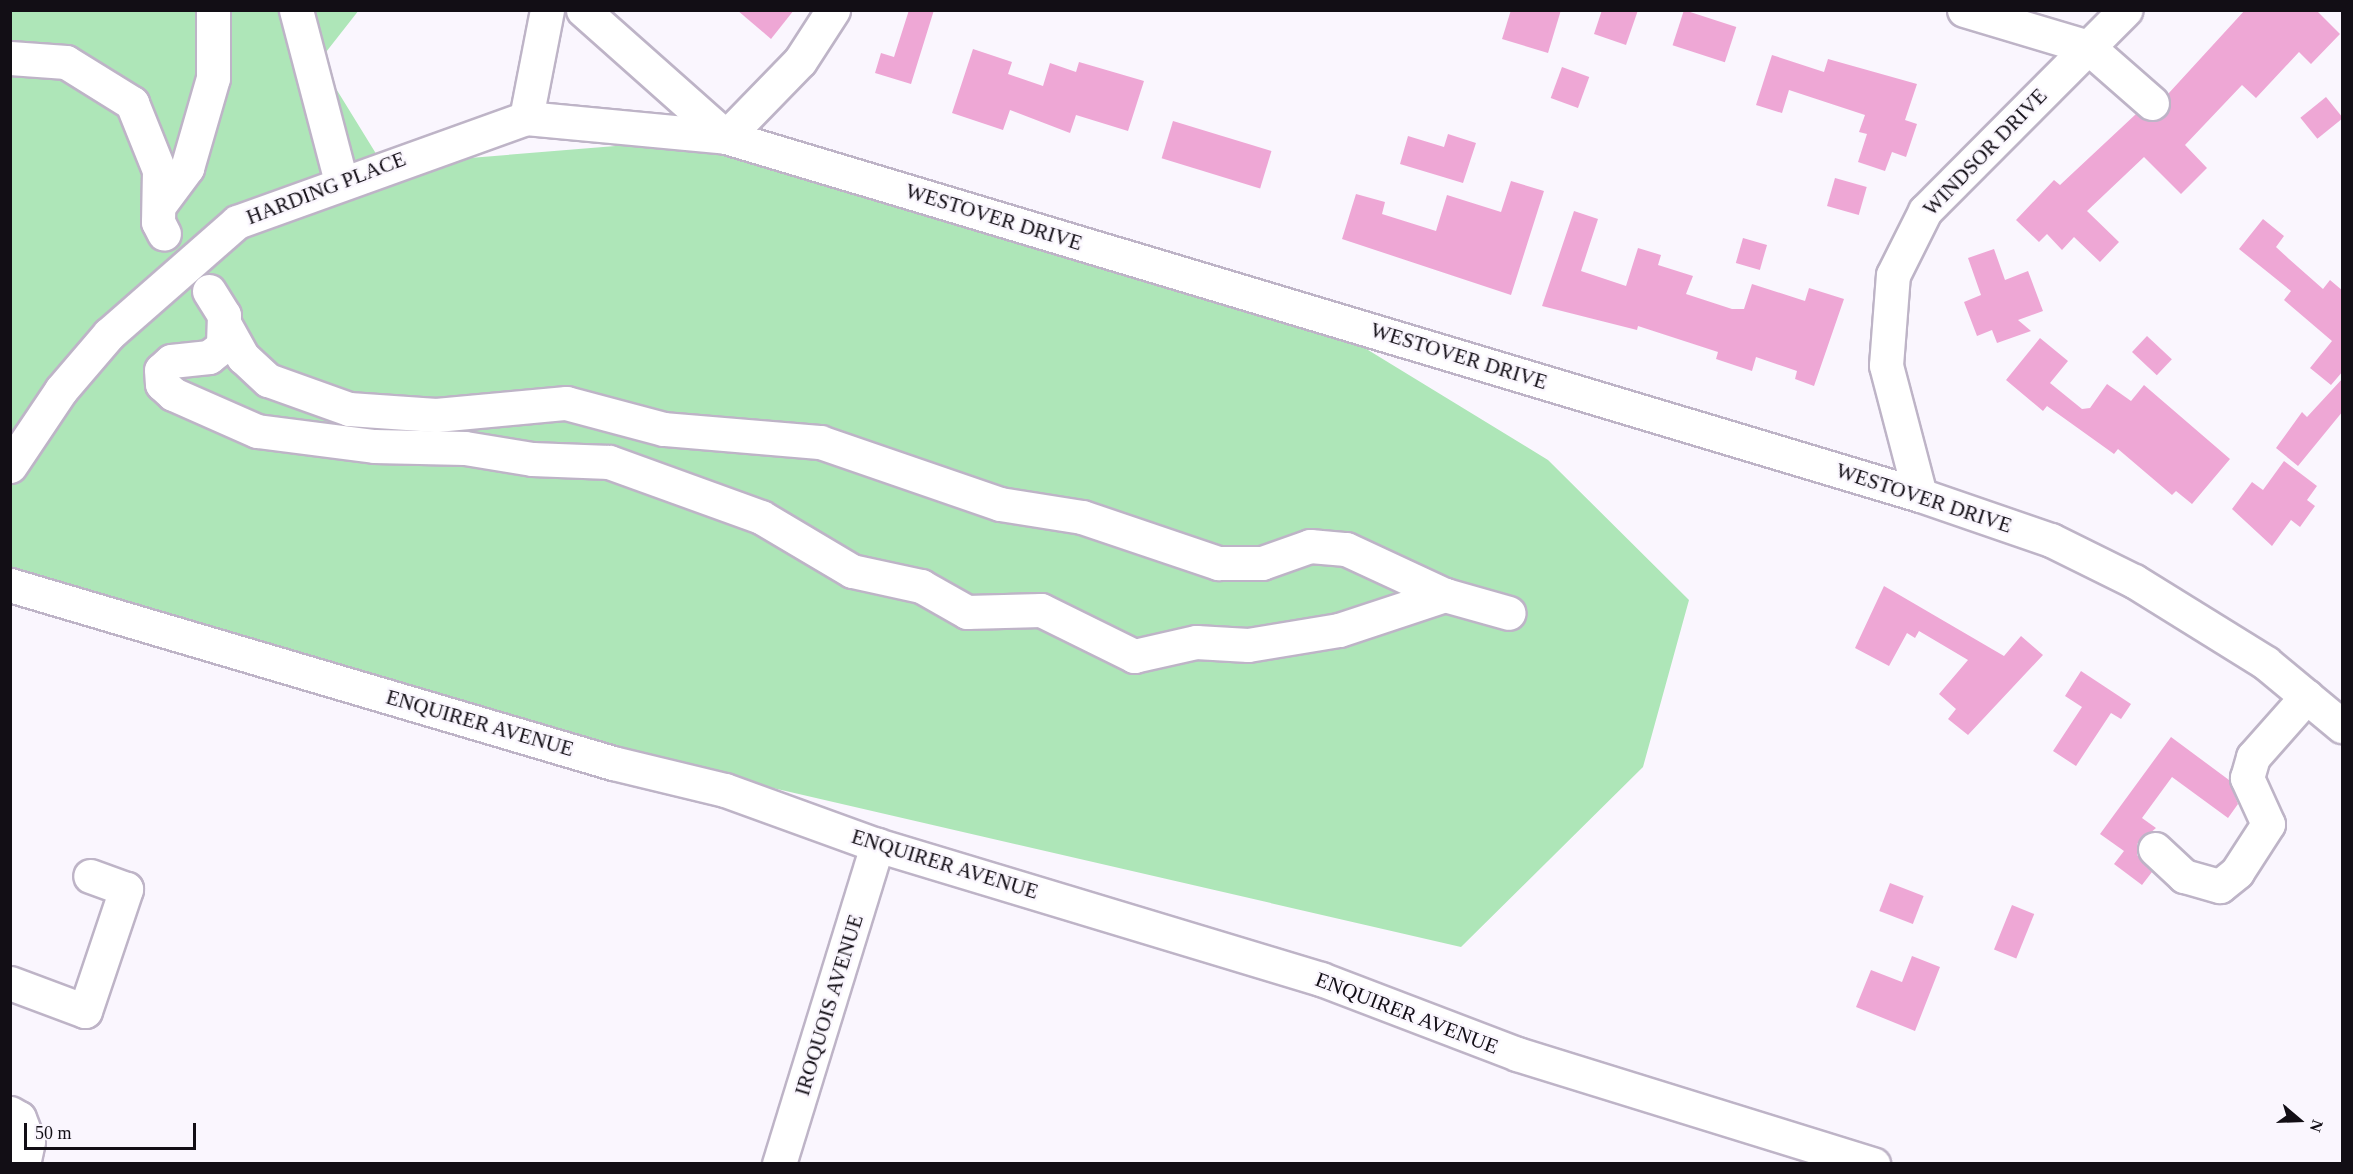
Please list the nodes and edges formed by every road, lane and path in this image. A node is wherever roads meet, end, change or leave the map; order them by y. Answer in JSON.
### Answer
{"nodes":[{"id":1,"x":213,"y":10,"type":"edge"},
{"id":2,"x":296,"y":10,"type":"edge"},
{"id":3,"x":547,"y":10,"type":"edge"},
{"id":4,"x":583,"y":10,"type":"edge"},
{"id":5,"x":833,"y":10,"type":"edge"},
{"id":6,"x":1964,"y":10,"type":"edge"},
{"id":7,"x":2125,"y":10,"type":"edge"},
{"id":8,"x":2088,"y":47,"type":"junction"},
{"id":9,"x":10,"y":58,"type":"edge"},
{"id":10,"x":2152,"y":103,"type":"dead end"},
{"id":11,"x":526,"y":118,"type":"junction"},
{"id":12,"x":726,"y":137,"type":"junction"},
{"id":13,"x":341,"y":181,"type":"junction"},
{"id":14,"x":209,"y":291,"type":"dead end"},
{"id":15,"x":225,"y":325,"type":"junction"},
{"id":16,"x":10,"y":466,"type":"edge"},
{"id":17,"x":1920,"y":495,"type":"junction"},
{"id":18,"x":10,"y":585,"type":"edge"},
{"id":19,"x":1445,"y":595,"type":"junction"},
{"id":20,"x":1509,"y":613,"type":"dead end"},
{"id":21,"x":2307,"y":696,"type":"junction"},
{"id":22,"x":2343,"y":726,"type":"edge"},
{"id":23,"x":877,"y":845,"type":"junction"},
{"id":24,"x":2156,"y":849,"type":"dead end"},
{"id":25,"x":90,"y":876,"type":"dead end"},
{"id":26,"x":10,"y":983,"type":"edge"},
{"id":27,"x":10,"y":1113,"type":"edge"},
{"id":28,"x":23,"y":1164,"type":"edge"},
{"id":29,"x":779,"y":1164,"type":"edge"},
{"id":30,"x":1873,"y":1164,"type":"edge"}],
"edges":[{"from":1,"to":9,"type":"street"},
{"from":2,"to":13,"type":"street"},
{"from":3,"to":11,"type":"street"},
{"from":4,"to":12,"type":"street"},
{"from":5,"to":12,"type":"street"},
{"from":6,"to":8,"type":"street"},
{"from":7,"to":8,"type":"street","name":"WINDSOR DRIVE"},
{"from":8,"to":10,"type":"street"},
{"from":8,"to":17,"type":"street","name":"WINDSOR DRIVE"},
{"from":11,"to":12,"type":"street","name":"WESTOVER DRIVE"},
{"from":11,"to":13,"type":"street","name":"HARDING PLACE"},
{"from":12,"to":17,"type":"street","name":"WESTOVER DRIVE"},
{"from":13,"to":16,"type":"street","name":"HARDING PLACE"},
{"from":14,"to":15,"type":"street"},
{"from":15,"to":19,"type":"street"},
{"from":15,"to":19,"type":"street"},
{"from":17,"to":21,"type":"street","name":"WESTOVER DRIVE"},
{"from":18,"to":23,"type":"street","name":"ENQUIRER AVENUE"},
{"from":19,"to":20,"type":"street"},
{"from":21,"to":22,"type":"street","name":"WESTOVER DRIVE"},
{"from":21,"to":24,"type":"street"},
{"from":23,"to":29,"type":"street","name":"IROQUOIS AVENUE"},
{"from":23,"to":30,"type":"street","name":"ENQUIRER AVENUE"},
{"from":25,"to":26,"type":"street"},
{"from":27,"to":28,"type":"street"}]}
